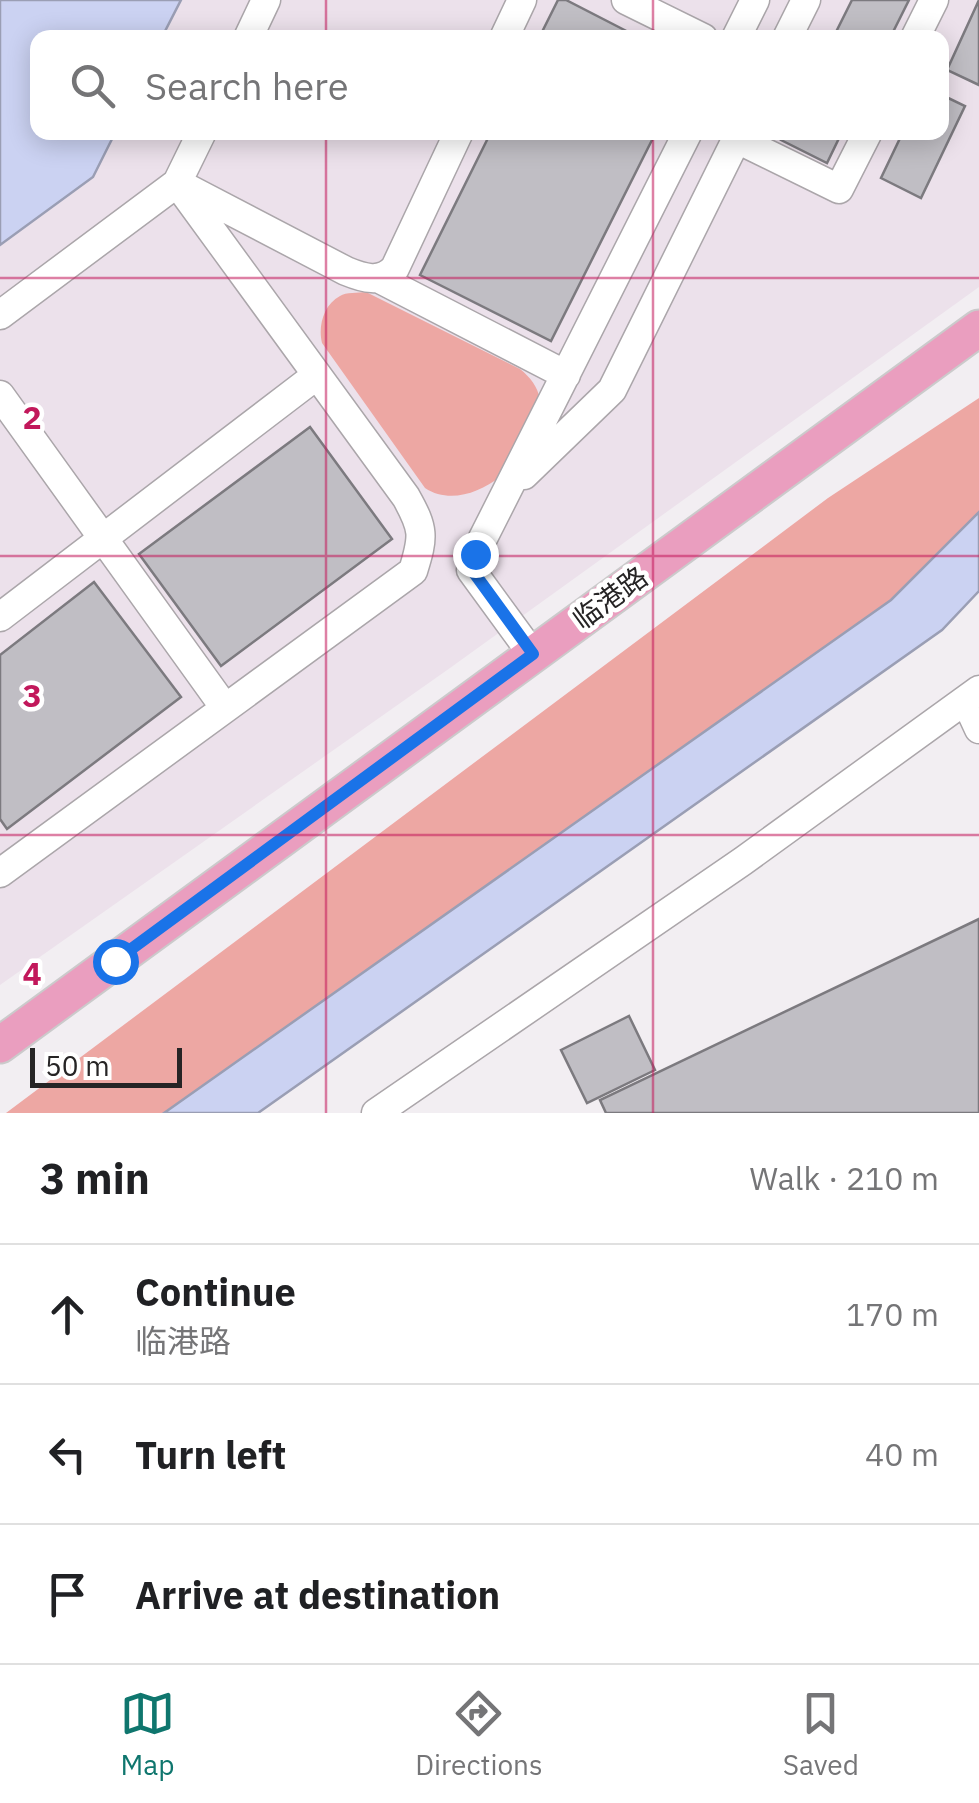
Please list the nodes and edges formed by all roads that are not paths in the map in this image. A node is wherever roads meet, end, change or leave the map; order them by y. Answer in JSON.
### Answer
{"nodes":[{"id":1,"x":266,"y":0,"type":"edge"},
{"id":2,"x":522,"y":0,"type":"edge"},
{"id":3,"x":626,"y":0,"type":"edge"},
{"id":4,"x":755,"y":0,"type":"edge"},
{"id":5,"x":806,"y":0,"type":"edge"},
{"id":6,"x":934,"y":0,"type":"edge"},
{"id":7,"x":252,"y":30,"type":"edge"},
{"id":8,"x":508,"y":30,"type":"edge"},
{"id":9,"x":687,"y":30,"type":"edge"},
{"id":10,"x":740,"y":30,"type":"edge"},
{"id":11,"x":792,"y":30,"type":"edge"},
{"id":12,"x":919,"y":30,"type":"edge"},
{"id":13,"x":198,"y":140,"type":"edge"},
{"id":14,"x":455,"y":140,"type":"edge"},
{"id":15,"x":684,"y":140,"type":"edge"},
{"id":16,"x":736,"y":140,"type":"edge"},
{"id":17,"x":746,"y":140,"type":"edge"},
{"id":18,"x":864,"y":140,"type":"edge"},
{"id":19,"x":177,"y":183,"type":"junction"},
{"id":20,"x":380,"y":279,"type":"junction"},
{"id":21,"x":0,"y":314,"type":"edge"},
{"id":22,"x":979,"y":328,"type":"edge"},
{"id":23,"x":317,"y":375,"type":"junction"},
{"id":24,"x":566,"y":376,"type":"junction"},
{"id":25,"x":0,"y":395,"type":"edge"},
{"id":26,"x":505,"y":493,"type":"junction"},
{"id":27,"x":103,"y":538,"type":"junction"},
{"id":28,"x":0,"y":617,"type":"edge"},
{"id":29,"x":533,"y":654,"type":"junction"},
{"id":30,"x":972,"y":696,"type":"edge"},
{"id":31,"x":226,"y":708,"type":"junction"},
{"id":32,"x":979,"y":729,"type":"edge"},
{"id":33,"x":0,"y":874,"type":"edge"},
{"id":34,"x":0,"y":1045,"type":"edge"},
{"id":35,"x":376,"y":1113,"type":"edge"}],
"edges":[{"from":1,"to":7,"type":"lane"},
{"from":2,"to":8,"type":"lane"},
{"from":3,"to":9,"type":"lane"},
{"from":4,"to":10,"type":"lane"},
{"from":5,"to":11,"type":"lane"},
{"from":6,"to":12,"type":"lane"},
{"from":13,"to":19,"type":"lane"},
{"from":14,"to":20,"type":"lane"},
{"from":15,"to":24,"type":"lane"},
{"from":16,"to":26,"type":"lane"},
{"from":17,"to":18,"type":"lane"},
{"from":19,"to":20,"type":"lane"},
{"from":19,"to":21,"type":"lane"},
{"from":19,"to":23,"type":"lane"},
{"from":20,"to":24,"type":"lane"},
{"from":22,"to":29,"type":"main road","name":"临港路"},
{"from":23,"to":27,"type":"lane"},
{"from":23,"to":31,"type":"lane"},
{"from":24,"to":26,"type":"lane"},
{"from":25,"to":27,"type":"lane"},
{"from":26,"to":29,"type":"lane"},
{"from":27,"to":28,"type":"lane"},
{"from":27,"to":31,"type":"lane"},
{"from":29,"to":34,"type":"main road","name":"临港路"},
{"from":30,"to":32,"type":"lane"},
{"from":30,"to":35,"type":"lane"},
{"from":31,"to":33,"type":"lane"}]}
